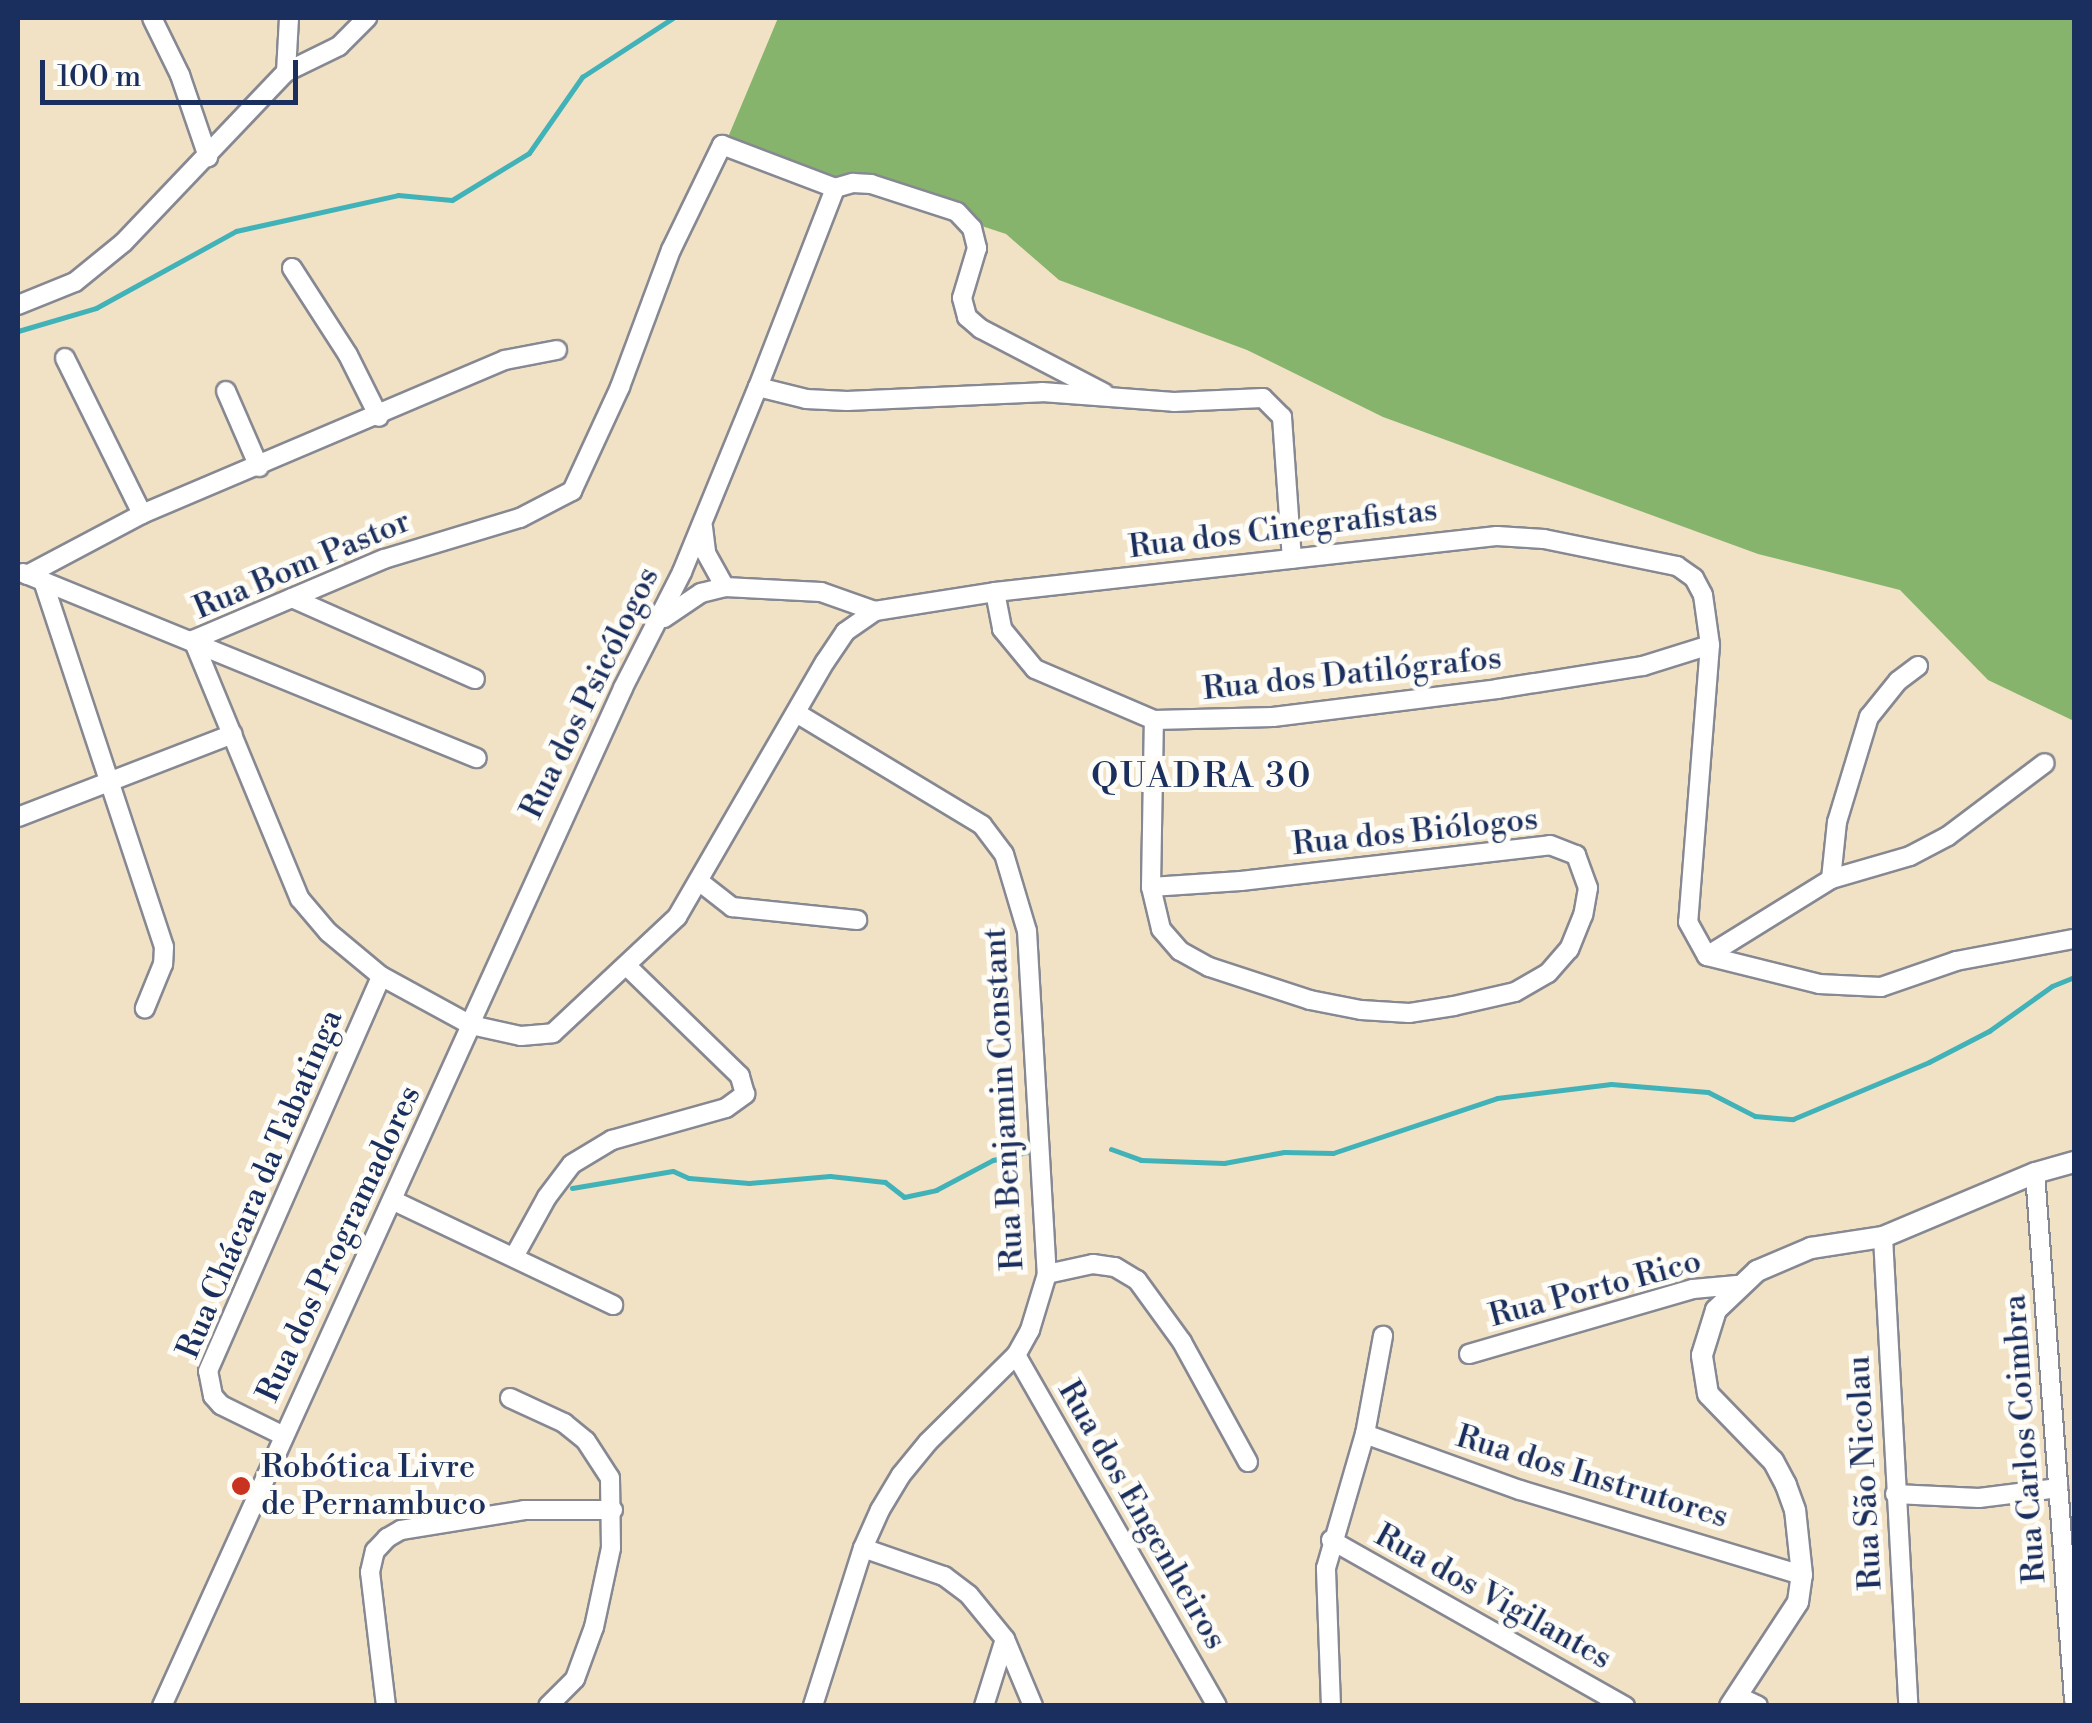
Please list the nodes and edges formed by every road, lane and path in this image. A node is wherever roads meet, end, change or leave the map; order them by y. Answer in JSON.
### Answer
{"nodes":[{"id":1,"x":152,"y":18,"type":"edge"},
{"id":2,"x":289,"y":18,"type":"edge"},
{"id":3,"x":368,"y":18,"type":"edge"},
{"id":4,"x":286,"y":72,"type":"junction"},
{"id":5,"x":208,"y":157,"type":"junction"},
{"id":6,"x":834,"y":188,"type":"junction"},
{"id":7,"x":292,"y":268,"type":"dead end"},
{"id":8,"x":18,"y":306,"type":"edge"},
{"id":9,"x":557,"y":350,"type":"dead end"},
{"id":10,"x":65,"y":358,"type":"dead end"},
{"id":11,"x":758,"y":388,"type":"junction"},
{"id":12,"x":226,"y":391,"type":"dead end"},
{"id":13,"x":1109,"y":395,"type":"junction"},
{"id":14,"x":379,"y":416,"type":"junction"},
{"id":15,"x":259,"y":467,"type":"junction"},
{"id":16,"x":142,"y":514,"type":"junction"},
{"id":17,"x":702,"y":523,"type":"junction"},
{"id":18,"x":1292,"y":558,"type":"junction"},
{"id":19,"x":29,"y":576,"type":"edge"},
{"id":20,"x":725,"y":587,"type":"junction"},
{"id":21,"x":995,"y":592,"type":"junction"},
{"id":22,"x":292,"y":598,"type":"junction"},
{"id":23,"x":875,"y":611,"type":"junction"},
{"id":24,"x":657,"y":625,"type":"junction"},
{"id":25,"x":192,"y":640,"type":"junction"},
{"id":26,"x":1710,"y":645,"type":"junction"},
{"id":27,"x":1918,"y":666,"type":"dead end"},
{"id":28,"x":474,"y":679,"type":"dead end"},
{"id":29,"x":798,"y":714,"type":"junction"},
{"id":30,"x":1154,"y":720,"type":"junction"},
{"id":31,"x":233,"y":734,"type":"junction"},
{"id":32,"x":476,"y":758,"type":"dead end"},
{"id":33,"x":2045,"y":763,"type":"dead end"},
{"id":34,"x":108,"y":781,"type":"junction"},
{"id":35,"x":18,"y":817,"type":"edge"},
{"id":36,"x":1831,"y":880,"type":"junction"},
{"id":37,"x":700,"y":882,"type":"junction"},
{"id":38,"x":1151,"y":887,"type":"junction"},
{"id":39,"x":857,"y":920,"type":"dead end"},
{"id":40,"x":2074,"y":938,"type":"edge"},
{"id":41,"x":1708,"y":956,"type":"junction"},
{"id":42,"x":628,"y":967,"type":"junction"},
{"id":43,"x":381,"y":976,"type":"junction"},
{"id":44,"x":145,"y":1008,"type":"dead end"},
{"id":45,"x":472,"y":1024,"type":"junction"},
{"id":46,"x":2074,"y":1162,"type":"edge"},
{"id":47,"x":2035,"y":1173,"type":"junction"},
{"id":48,"x":392,"y":1200,"type":"junction"},
{"id":49,"x":1883,"y":1236,"type":"junction"},
{"id":50,"x":515,"y":1256,"type":"junction"},
{"id":51,"x":1046,"y":1274,"type":"junction"},
{"id":52,"x":1737,"y":1285,"type":"junction"},
{"id":53,"x":612,"y":1305,"type":"dead end"},
{"id":54,"x":1383,"y":1336,"type":"dead end"},
{"id":55,"x":1469,"y":1354,"type":"dead end"},
{"id":56,"x":1016,"y":1355,"type":"junction"},
{"id":57,"x":510,"y":1398,"type":"dead end"},
{"id":58,"x":1365,"y":1434,"type":"junction"},
{"id":59,"x":284,"y":1436,"type":"junction"},
{"id":60,"x":1248,"y":1462,"type":"dead end"},
{"id":61,"x":2058,"y":1488,"type":"junction"},
{"id":62,"x":1895,"y":1494,"type":"junction"},
{"id":63,"x":613,"y":1510,"type":"junction"},
{"id":64,"x":1332,"y":1540,"type":"junction"},
{"id":65,"x":863,"y":1548,"type":"junction"},
{"id":66,"x":1802,"y":1576,"type":"junction"},
{"id":67,"x":1005,"y":1639,"type":"junction"},
{"id":68,"x":2074,"y":1700,"type":"edge"},
{"id":69,"x":1734,"y":1701,"type":"edge"},
{"id":70,"x":162,"y":1706,"type":"edge"},
{"id":71,"x":386,"y":1706,"type":"edge"},
{"id":72,"x":548,"y":1706,"type":"edge"},
{"id":73,"x":813,"y":1706,"type":"edge"},
{"id":74,"x":984,"y":1706,"type":"edge"},
{"id":75,"x":1033,"y":1706,"type":"edge"},
{"id":76,"x":1217,"y":1706,"type":"edge"},
{"id":77,"x":1332,"y":1706,"type":"edge"},
{"id":78,"x":1625,"y":1706,"type":"edge"},
{"id":79,"x":1758,"y":1706,"type":"edge"},
{"id":80,"x":1908,"y":1706,"type":"edge"}],
"edges":[{"from":1,"to":5,"type":"street"},
{"from":2,"to":4,"type":"street"},
{"from":3,"to":4,"type":"street"},
{"from":4,"to":5,"type":"street"},
{"from":5,"to":8,"type":"street"},
{"from":6,"to":11,"type":"street","name":"Rua dos Psicólogos"},
{"from":6,"to":13,"type":"street"},
{"from":6,"to":22,"type":"street","name":"Rua Bom Pastor"},
{"from":7,"to":14,"type":"street"},
{"from":9,"to":14,"type":"street"},
{"from":10,"to":16,"type":"street"},
{"from":11,"to":13,"type":"street"},
{"from":11,"to":17,"type":"street","name":"Rua dos Psicólogos"},
{"from":12,"to":15,"type":"street"},
{"from":13,"to":18,"type":"street"},
{"from":14,"to":15,"type":"street"},
{"from":15,"to":16,"type":"street"},
{"from":16,"to":19,"type":"street"},
{"from":17,"to":20,"type":"street"},
{"from":17,"to":24,"type":"street","name":"Rua dos Psicólogos"},
{"from":18,"to":21,"type":"street","name":"Rua dos Cinegrafistas"},
{"from":18,"to":26,"type":"street","name":"Rua dos Cinegrafistas"},
{"from":19,"to":25,"type":"street"},
{"from":19,"to":34,"type":"street"},
{"from":20,"to":23,"type":"street","name":"Rua dos Cinegrafistas"},
{"from":20,"to":24,"type":"street"},
{"from":21,"to":23,"type":"street","name":"Rua dos Cinegrafistas"},
{"from":21,"to":30,"type":"street","name":"Rua dos Datilógrafos"},
{"from":22,"to":25,"type":"street","name":"Rua Bom Pastor"},
{"from":22,"to":28,"type":"street"},
{"from":23,"to":29,"type":"street"},
{"from":24,"to":45,"type":"street","name":"Rua dos Psicólogos"},
{"from":25,"to":31,"type":"street","name":"Rua Bom Pastor"},
{"from":25,"to":32,"type":"street"},
{"from":26,"to":30,"type":"street","name":"Rua dos Datilógrafos"},
{"from":26,"to":41,"type":"street"},
{"from":27,"to":36,"type":"street"},
{"from":29,"to":37,"type":"street"},
{"from":29,"to":51,"type":"street","name":"Rua Benjamin Constant"},
{"from":30,"to":38,"type":"street","name":"Rua dos Biólogos"},
{"from":31,"to":34,"type":"street"},
{"from":31,"to":43,"type":"street","name":"Rua Bom Pastor"},
{"from":33,"to":36,"type":"street"},
{"from":34,"to":35,"type":"street"},
{"from":34,"to":44,"type":"street"},
{"from":36,"to":41,"type":"street"},
{"from":37,"to":39,"type":"street"},
{"from":37,"to":42,"type":"street"},
{"from":38,"to":38,"type":"street","name":"Rua dos Biólogos"},
{"from":40,"to":41,"type":"street"},
{"from":42,"to":45,"type":"street"},
{"from":42,"to":50,"type":"street"},
{"from":43,"to":45,"type":"street"},
{"from":43,"to":59,"type":"street","name":"Rua Chácara da Tabatinga"},
{"from":45,"to":48,"type":"street","name":"Rua dos Programadores"},
{"from":46,"to":47,"type":"street","name":"Rua Porto Rico"},
{"from":47,"to":49,"type":"street","name":"Rua Porto Rico"},
{"from":47,"to":61,"type":"street","name":"Rua Carlos Coimbra"},
{"from":48,"to":50,"type":"street"},
{"from":48,"to":59,"type":"street","name":"Rua dos Programadores"},
{"from":49,"to":52,"type":"street","name":"Rua Porto Rico"},
{"from":49,"to":62,"type":"street","name":"Rua São Nicolau"},
{"from":50,"to":53,"type":"street"},
{"from":51,"to":56,"type":"street","name":"Rua Benjamin Constant"},
{"from":51,"to":60,"type":"street"},
{"from":52,"to":55,"type":"street","name":"Rua Porto Rico"},
{"from":52,"to":66,"type":"street","name":"Rua Porto Rico"},
{"from":54,"to":58,"type":"street"},
{"from":56,"to":65,"type":"street","name":"Rua Benjamin Constant"},
{"from":56,"to":76,"type":"street","name":"Rua dos Engenheiros"},
{"from":57,"to":63,"type":"street"},
{"from":58,"to":64,"type":"street"},
{"from":58,"to":66,"type":"street","name":"Rua dos Instrutores"},
{"from":59,"to":70,"type":"street","name":"Rua dos Programadores"},
{"from":61,"to":62,"type":"street"},
{"from":61,"to":68,"type":"street","name":"Rua Carlos Coimbra"},
{"from":62,"to":80,"type":"street","name":"Rua São Nicolau"},
{"from":63,"to":71,"type":"street"},
{"from":63,"to":72,"type":"street"},
{"from":64,"to":77,"type":"street"},
{"from":64,"to":78,"type":"street","name":"Rua dos Vigilantes"},
{"from":65,"to":67,"type":"street"},
{"from":65,"to":73,"type":"street","name":"Rua Benjamin Constant"},
{"from":66,"to":69,"type":"street","name":"Rua Porto Rico"},
{"from":67,"to":74,"type":"street"},
{"from":67,"to":75,"type":"street"},
{"from":69,"to":79,"type":"street"}]}
